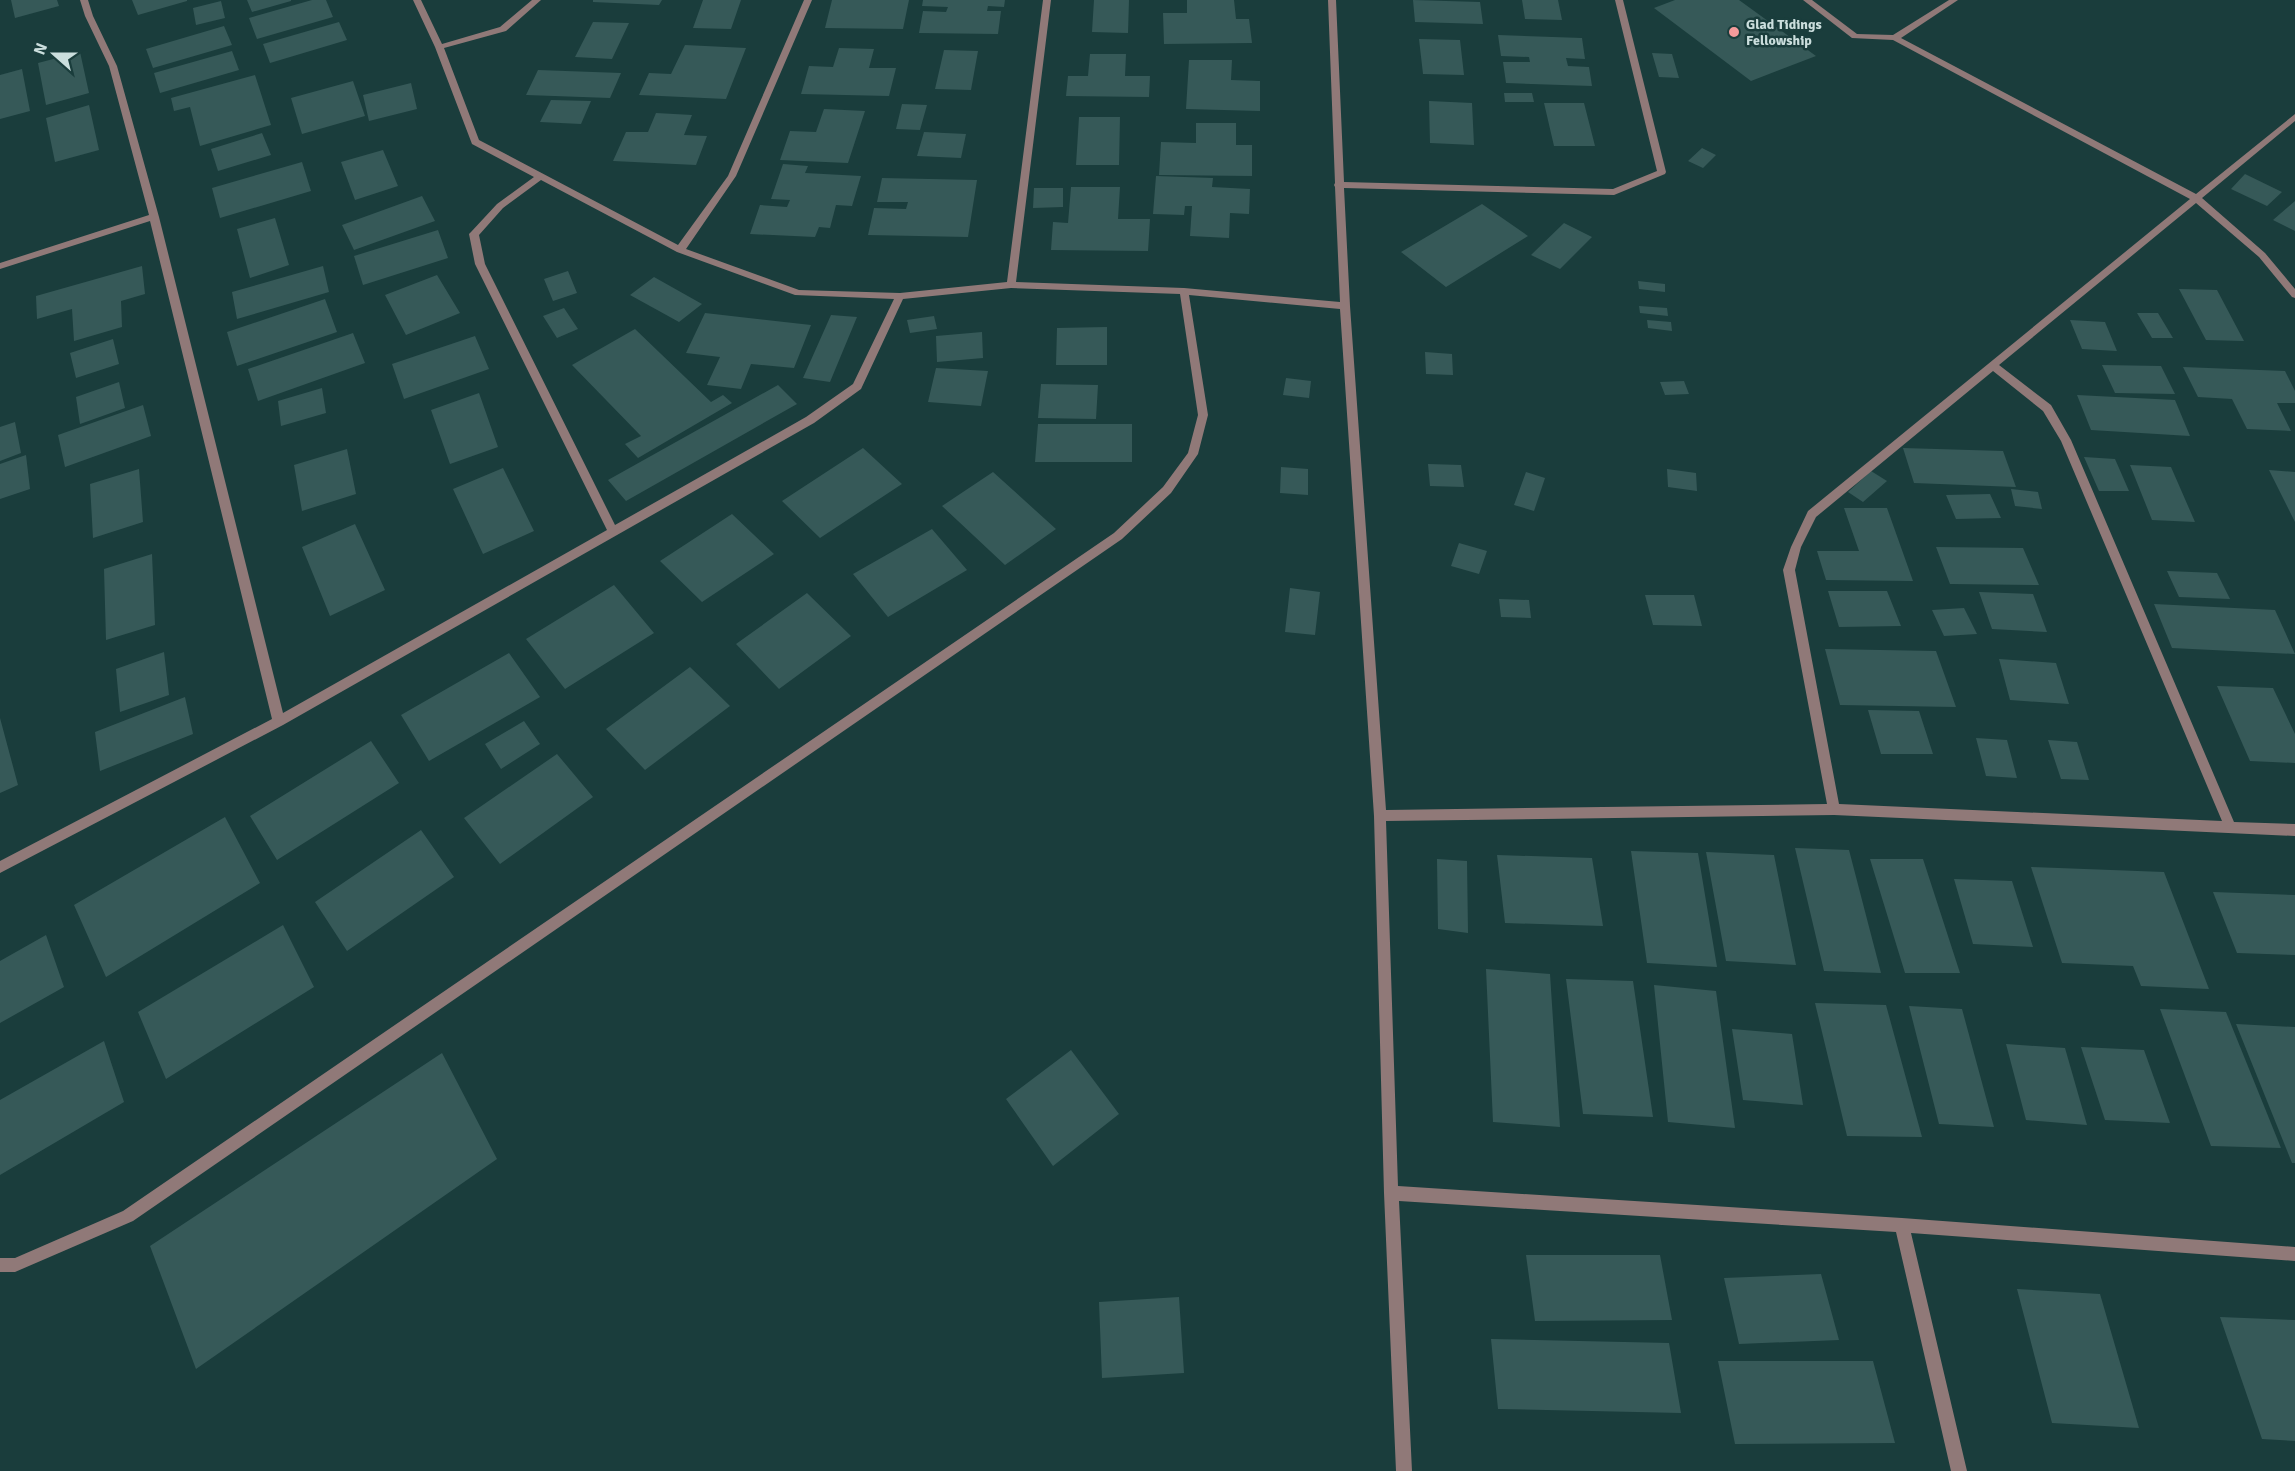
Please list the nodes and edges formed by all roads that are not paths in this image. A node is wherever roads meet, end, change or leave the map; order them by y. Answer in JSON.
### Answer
{"nodes":[{"id":1,"x":84,"y":0,"type":"edge"},
{"id":2,"x":417,"y":0,"type":"edge"},
{"id":3,"x":537,"y":0,"type":"edge"},
{"id":4,"x":808,"y":0,"type":"edge"},
{"id":5,"x":1047,"y":0,"type":"edge"},
{"id":6,"x":1332,"y":0,"type":"edge"},
{"id":7,"x":1619,"y":0,"type":"edge"},
{"id":8,"x":1807,"y":0,"type":"edge"},
{"id":9,"x":1954,"y":0,"type":"edge"},
{"id":10,"x":1895,"y":38,"type":"junction"},
{"id":11,"x":439,"y":47,"type":"junction"},
{"id":12,"x":2295,"y":117,"type":"edge"},
{"id":13,"x":541,"y":176,"type":"junction"},
{"id":14,"x":1338,"y":185,"type":"junction"},
{"id":15,"x":2196,"y":198,"type":"junction"},
{"id":16,"x":154,"y":217,"type":"junction"},
{"id":17,"x":680,"y":250,"type":"junction"},
{"id":18,"x":0,"y":266,"type":"edge"},
{"id":19,"x":1011,"y":285,"type":"junction"},
{"id":20,"x":1184,"y":291,"type":"junction"},
{"id":21,"x":900,"y":296,"type":"junction"},
{"id":22,"x":2295,"y":296,"type":"edge"},
{"id":23,"x":1345,"y":306,"type":"junction"},
{"id":24,"x":1992,"y":365,"type":"junction"},
{"id":25,"x":613,"y":532,"type":"junction"},
{"id":26,"x":279,"y":721,"type":"junction"},
{"id":27,"x":1834,"y":809,"type":"junction"},
{"id":28,"x":1380,"y":816,"type":"junction"},
{"id":29,"x":2230,"y":826,"type":"junction"},
{"id":30,"x":2295,"y":830,"type":"edge"},
{"id":31,"x":0,"y":867,"type":"edge"},
{"id":32,"x":1391,"y":1193,"type":"junction"},
{"id":33,"x":1902,"y":1224,"type":"junction"},
{"id":34,"x":2295,"y":1254,"type":"edge"},
{"id":35,"x":0,"y":1265,"type":"edge"},
{"id":36,"x":1404,"y":1471,"type":"edge"},
{"id":37,"x":1959,"y":1471,"type":"edge"}],
"edges":[{"from":1,"to":16,"type":"street"},
{"from":2,"to":11,"type":"street"},
{"from":3,"to":11,"type":"street"},
{"from":4,"to":17,"type":"street"},
{"from":5,"to":19,"type":"street"},
{"from":6,"to":14,"type":"street"},
{"from":7,"to":14,"type":"street"},
{"from":8,"to":10,"type":"street"},
{"from":9,"to":10,"type":"street"},
{"from":10,"to":15,"type":"street"},
{"from":11,"to":13,"type":"street"},
{"from":12,"to":15,"type":"street"},
{"from":13,"to":17,"type":"street"},
{"from":13,"to":25,"type":"street"},
{"from":14,"to":23,"type":"street"},
{"from":15,"to":22,"type":"street"},
{"from":15,"to":24,"type":"street"},
{"from":16,"to":18,"type":"street"},
{"from":16,"to":26,"type":"street"},
{"from":17,"to":21,"type":"street"},
{"from":19,"to":20,"type":"street"},
{"from":19,"to":21,"type":"street"},
{"from":20,"to":23,"type":"street"},
{"from":20,"to":35,"type":"street"},
{"from":21,"to":25,"type":"street"},
{"from":23,"to":28,"type":"street"},
{"from":24,"to":27,"type":"street"},
{"from":24,"to":29,"type":"street"},
{"from":25,"to":26,"type":"street"},
{"from":26,"to":31,"type":"street"},
{"from":27,"to":28,"type":"street"},
{"from":27,"to":29,"type":"street"},
{"from":28,"to":32,"type":"street"},
{"from":29,"to":30,"type":"street"},
{"from":32,"to":33,"type":"street"},
{"from":32,"to":36,"type":"street"},
{"from":33,"to":34,"type":"street"},
{"from":33,"to":37,"type":"street"}]}
